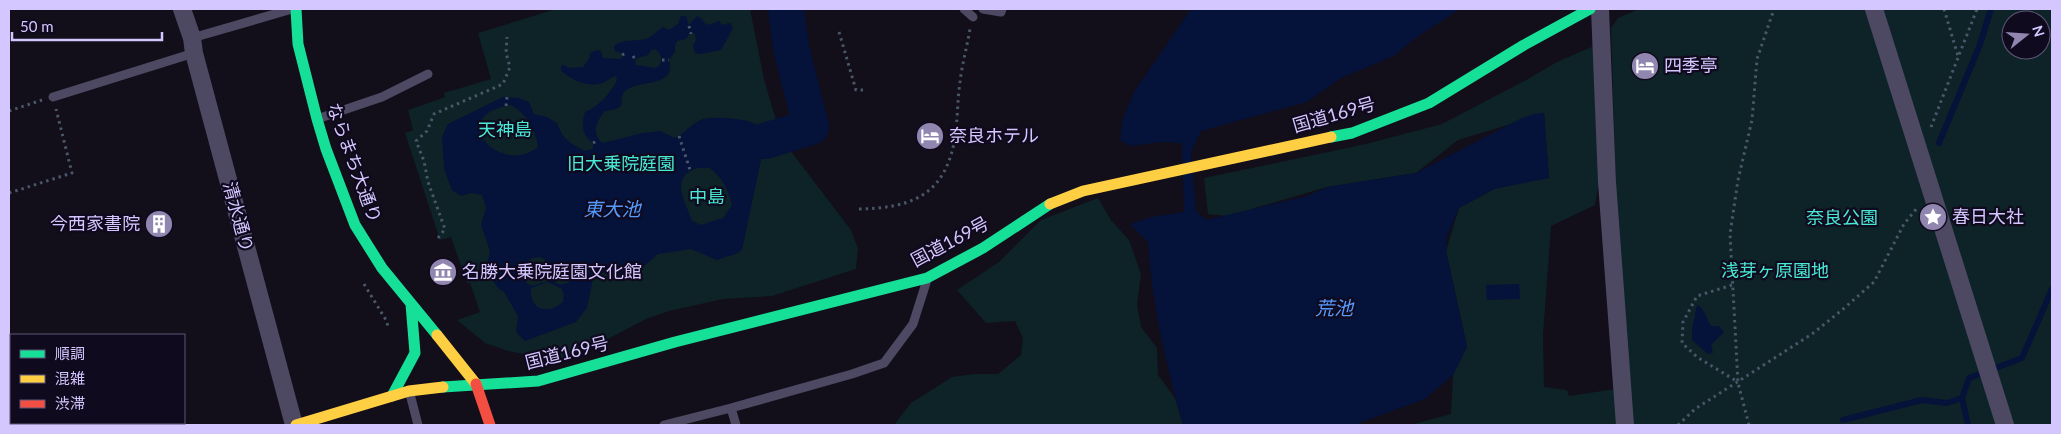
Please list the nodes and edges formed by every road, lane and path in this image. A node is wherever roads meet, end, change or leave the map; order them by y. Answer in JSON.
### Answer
{"nodes":[{"id":1,"x":182,"y":9,"type":"edge"},
{"id":2,"x":292,"y":9,"type":"edge"},
{"id":3,"x":296,"y":9,"type":"edge"},
{"id":4,"x":964,"y":9,"type":"edge"},
{"id":5,"x":984,"y":9,"type":"edge"},
{"id":6,"x":1002,"y":9,"type":"edge"},
{"id":7,"x":1590,"y":9,"type":"edge"},
{"id":8,"x":1600,"y":9,"type":"edge"},
{"id":9,"x":1774,"y":9,"type":"edge"},
{"id":10,"x":1874,"y":9,"type":"edge"},
{"id":11,"x":1944,"y":9,"type":"edge"},
{"id":12,"x":1977,"y":9,"type":"edge"},
{"id":13,"x":973,"y":17,"type":"joint"},
{"id":14,"x":689,"y":26,"type":"dead end"},
{"id":15,"x":839,"y":32,"type":"dead end"},
{"id":16,"x":691,"y":34,"type":"dead end"},
{"id":17,"x":507,"y":38,"type":"dead end"},
{"id":18,"x":193,"y":45,"type":"junction"},
{"id":19,"x":1958,"y":58,"type":"junction"},
{"id":20,"x":662,"y":60,"type":"dead end"},
{"id":21,"x":669,"y":60,"type":"dead end"},
{"id":22,"x":428,"y":74,"type":"dead end"},
{"id":23,"x":864,"y":90,"type":"dead end"},
{"id":24,"x":507,"y":97,"type":"dead end"},
{"id":25,"x":53,"y":98,"type":"junction"},
{"id":26,"x":506,"y":106,"type":"dead end"},
{"id":27,"x":9,"y":111,"type":"edge"},
{"id":28,"x":317,"y":119,"type":"junction"},
{"id":29,"x":679,"y":136,"type":"dead end"},
{"id":30,"x":598,"y":140,"type":"dead end"},
{"id":31,"x":593,"y":143,"type":"dead end"},
{"id":32,"x":1920,"y":155,"type":"junction"},
{"id":33,"x":690,"y":170,"type":"dead end"},
{"id":34,"x":1931,"y":189,"type":"junction"},
{"id":35,"x":9,"y":193,"type":"edge"},
{"id":36,"x":858,"y":209,"type":"dead end"},
{"id":37,"x":438,"y":238,"type":"dead end"},
{"id":38,"x":927,"y":278,"type":"junction"},
{"id":39,"x":362,"y":280,"type":"dead end"},
{"id":40,"x":1732,"y":285,"type":"junction"},
{"id":41,"x":411,"y":304,"type":"junction"},
{"id":42,"x":391,"y":335,"type":"dead end"},
{"id":43,"x":1738,"y":382,"type":"junction"},
{"id":44,"x":476,"y":384,"type":"junction"},
{"id":45,"x":409,"y":391,"type":"junction"},
{"id":46,"x":392,"y":396,"type":"junction"},
{"id":47,"x":731,"y":408,"type":"junction"},
{"id":48,"x":295,"y":425,"type":"edge"},
{"id":49,"x":418,"y":425,"type":"edge"},
{"id":50,"x":490,"y":425,"type":"edge"},
{"id":51,"x":664,"y":425,"type":"edge"},
{"id":52,"x":736,"y":425,"type":"edge"},
{"id":53,"x":1625,"y":425,"type":"edge"},
{"id":54,"x":1678,"y":425,"type":"edge"},
{"id":55,"x":1749,"y":425,"type":"edge"},
{"id":56,"x":2005,"y":425,"type":"edge"}],
"edges":[{"from":1,"to":18,"type":"street","name":"清水通り"},
{"from":2,"to":18,"type":"lane"},
{"from":3,"to":28,"type":"main road","name":"ならまち大通り"},
{"from":4,"to":13,"type":"lane"},
{"from":5,"to":6,"type":"lane"},
{"from":7,"to":38,"type":"main road","name":"国道169号"},
{"from":8,"to":53,"type":"street"},
{"from":9,"to":40,"type":"path"},
{"from":10,"to":32,"type":"street"},
{"from":11,"to":19,"type":"path"},
{"from":12,"to":19,"type":"path"},
{"from":13,"to":36,"type":"path"},
{"from":14,"to":16,"type":"path"},
{"from":15,"to":23,"type":"path"},
{"from":17,"to":37,"type":"path"},
{"from":18,"to":25,"type":"lane"},
{"from":18,"to":48,"type":"street","name":"清水通り"},
{"from":19,"to":32,"type":"path"},
{"from":20,"to":21,"type":"path"},
{"from":22,"to":28,"type":"lane"},
{"from":24,"to":26,"type":"path"},
{"from":25,"to":27,"type":"path"},
{"from":25,"to":35,"type":"path"},
{"from":28,"to":41,"type":"main road","name":"ならまち大通り"},
{"from":29,"to":33,"type":"path"},
{"from":30,"to":31,"type":"path"},
{"from":32,"to":34,"type":"street"},
{"from":34,"to":43,"type":"path"},
{"from":34,"to":56,"type":"street"},
{"from":38,"to":44,"type":"main road","name":"国道169号"},
{"from":38,"to":47,"type":"lane"},
{"from":39,"to":42,"type":"path"},
{"from":40,"to":43,"type":"path"},
{"from":40,"to":43,"type":"path"},
{"from":41,"to":44,"type":"main road","name":"ならまち大通り"},
{"from":41,"to":46,"type":"main road"},
{"from":43,"to":54,"type":"path"},
{"from":43,"to":55,"type":"path"},
{"from":44,"to":45,"type":"main road","name":"国道169号"},
{"from":44,"to":50,"type":"main road"},
{"from":45,"to":46,"type":"main road","name":"国道169号"},
{"from":45,"to":49,"type":"lane"},
{"from":46,"to":48,"type":"main road","name":"国道169号"},
{"from":47,"to":51,"type":"lane"},
{"from":47,"to":52,"type":"lane"}]}
